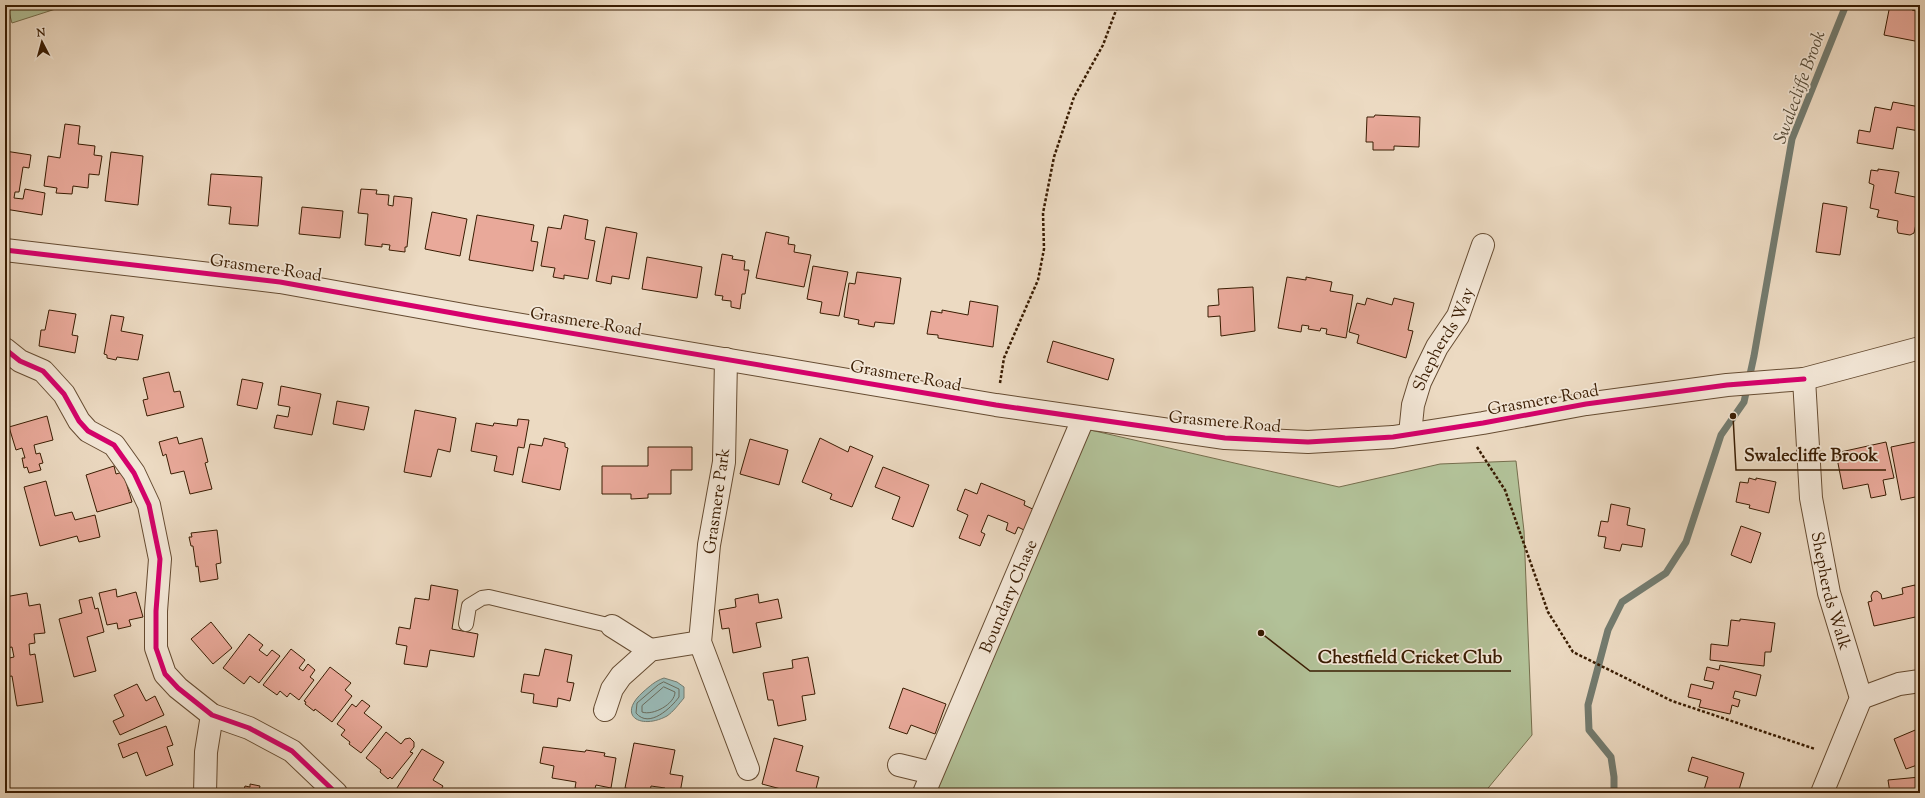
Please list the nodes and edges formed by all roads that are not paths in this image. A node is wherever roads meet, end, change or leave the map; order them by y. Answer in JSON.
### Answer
{"nodes":[{"id":1,"x":1483,"y":245,"type":"dead end"},
{"id":2,"x":5,"y":250,"type":"edge"},
{"id":3,"x":1920,"y":348,"type":"edge"},
{"id":4,"x":5,"y":349,"type":"edge"},
{"id":5,"x":726,"y":358,"type":"junction"},
{"id":6,"x":1804,"y":379,"type":"junction"},
{"id":7,"x":1083,"y":419,"type":"junction"},
{"id":8,"x":1410,"y":434,"type":"junction"},
{"id":9,"x":466,"y":624,"type":"dead end"},
{"id":10,"x":612,"y":626,"type":"joint"},
{"id":11,"x":700,"y":642,"type":"junction"},
{"id":12,"x":650,"y":650,"type":"junction"},
{"id":13,"x":1920,"y":681,"type":"edge"},
{"id":14,"x":1861,"y":698,"type":"junction"},
{"id":15,"x":605,"y":710,"type":"dead end"},
{"id":16,"x":212,"y":715,"type":"junction"},
{"id":17,"x":899,"y":765,"type":"dead end"},
{"id":18,"x":748,"y":769,"type":"dead end"},
{"id":19,"x":928,"y":783,"type":"edge"},
{"id":20,"x":205,"y":793,"type":"edge"},
{"id":21,"x":336,"y":793,"type":"edge"},
{"id":22,"x":1822,"y":793,"type":"edge"}],
"edges":[{"from":1,"to":8,"type":"street","name":"Shepherds Way"},
{"from":2,"to":5,"type":"street","name":"Grasmere Road"},
{"from":3,"to":6,"type":"street","name":"Grasmere Road"},
{"from":4,"to":16,"type":"street"},
{"from":5,"to":7,"type":"street","name":"Grasmere Road"},
{"from":5,"to":11,"type":"street","name":"Grasmere Park"},
{"from":6,"to":8,"type":"street","name":"Grasmere Road"},
{"from":6,"to":14,"type":"street","name":"Shepherds Walk"},
{"from":7,"to":8,"type":"street","name":"Grasmere Road"},
{"from":7,"to":19,"type":"street","name":"Boundary Chase"},
{"from":9,"to":10,"type":"lane"},
{"from":10,"to":12,"type":"street"},
{"from":11,"to":12,"type":"street"},
{"from":11,"to":18,"type":"street","name":"Grasmere Park"},
{"from":12,"to":15,"type":"street"},
{"from":13,"to":14,"type":"street"},
{"from":14,"to":22,"type":"street"},
{"from":16,"to":20,"type":"street"},
{"from":16,"to":21,"type":"street"},
{"from":17,"to":19,"type":"street","name":"Boundary Chase"}]}
